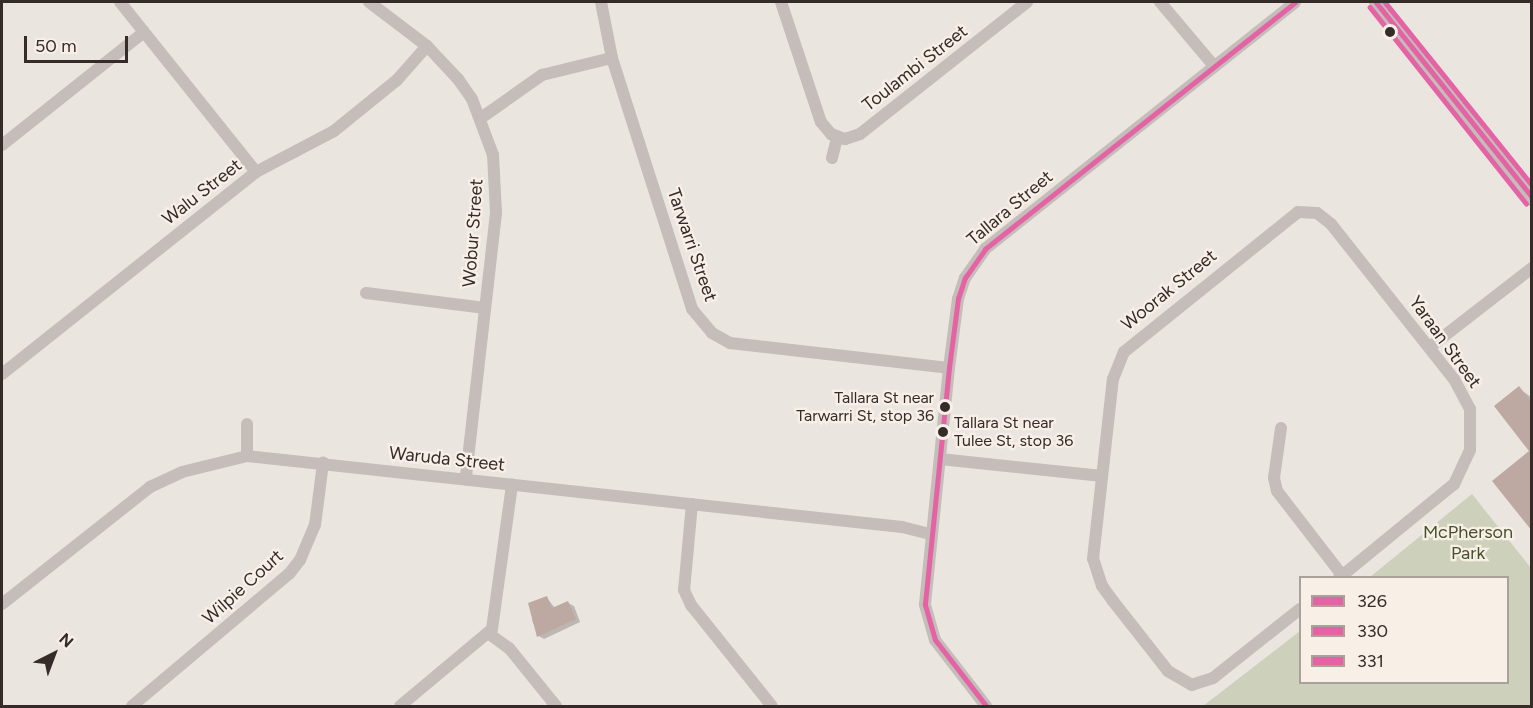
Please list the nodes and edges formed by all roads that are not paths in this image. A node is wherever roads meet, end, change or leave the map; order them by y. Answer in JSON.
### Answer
{"nodes":[{"id":1,"x":120,"y":2,"type":"edge"},
{"id":2,"x":369,"y":2,"type":"edge"},
{"id":3,"x":601,"y":2,"type":"edge"},
{"id":4,"x":781,"y":2,"type":"edge"},
{"id":5,"x":1027,"y":2,"type":"edge"},
{"id":6,"x":1160,"y":2,"type":"edge"},
{"id":7,"x":1295,"y":2,"type":"edge"},
{"id":8,"x":1376,"y":2,"type":"edge"},
{"id":9,"x":144,"y":32,"type":"junction"},
{"id":10,"x":427,"y":46,"type":"junction"},
{"id":11,"x":612,"y":58,"type":"junction"},
{"id":12,"x":1213,"y":65,"type":"junction"},
{"id":13,"x":481,"y":118,"type":"junction"},
{"id":14,"x":837,"y":138,"type":"junction"},
{"id":15,"x":2,"y":145,"type":"edge"},
{"id":16,"x":832,"y":158,"type":"dead end"},
{"id":17,"x":256,"y":172,"type":"junction"},
{"id":18,"x":1532,"y":198,"type":"edge"},
{"id":19,"x":1309,"y":211,"type":"joint"},
{"id":20,"x":1532,"y":268,"type":"edge"},
{"id":21,"x":366,"y":293,"type":"dead end"},
{"id":22,"x":485,"y":308,"type":"junction"},
{"id":23,"x":1430,"y":347,"type":"junction"},
{"id":24,"x":949,"y":368,"type":"junction"},
{"id":25,"x":2,"y":374,"type":"edge"},
{"id":26,"x":247,"y":424,"type":"dead end"},
{"id":27,"x":1281,"y":428,"type":"dead end"},
{"id":28,"x":247,"y":456,"type":"junction"},
{"id":29,"x":940,"y":459,"type":"junction"},
{"id":30,"x":323,"y":463,"type":"junction"},
{"id":31,"x":1102,"y":476,"type":"junction"},
{"id":32,"x":466,"y":478,"type":"junction"},
{"id":33,"x":512,"y":484,"type":"junction"},
{"id":34,"x":692,"y":504,"type":"junction"},
{"id":35,"x":932,"y":534,"type":"junction"},
{"id":36,"x":1341,"y":576,"type":"edge"},
{"id":37,"x":2,"y":604,"type":"edge"},
{"id":38,"x":1299,"y":610,"type":"edge"},
{"id":39,"x":488,"y":633,"type":"junction"},
{"id":40,"x":132,"y":706,"type":"edge"},
{"id":41,"x":399,"y":706,"type":"edge"},
{"id":42,"x":556,"y":706,"type":"edge"},
{"id":43,"x":772,"y":706,"type":"edge"},
{"id":44,"x":986,"y":706,"type":"edge"}],
"edges":[{"from":1,"to":9,"type":"street"},
{"from":2,"to":10,"type":"street","name":"Wobur Street"},
{"from":3,"to":11,"type":"street","name":"Tarwarri Street"},
{"from":4,"to":14,"type":"street"},
{"from":5,"to":14,"type":"street","name":"Toulambi Street"},
{"from":6,"to":12,"type":"street"},
{"from":7,"to":12,"type":"street","name":"Tallara Street"},
{"from":8,"to":18,"type":"street"},
{"from":9,"to":15,"type":"street"},
{"from":9,"to":17,"type":"street"},
{"from":10,"to":13,"type":"street","name":"Wobur Street"},
{"from":10,"to":17,"type":"street","name":"Walu Street"},
{"from":11,"to":13,"type":"street"},
{"from":11,"to":24,"type":"street","name":"Tarwarri Street"},
{"from":12,"to":24,"type":"street","name":"Tallara Street"},
{"from":13,"to":22,"type":"street","name":"Wobur Street"},
{"from":14,"to":16,"type":"street"},
{"from":17,"to":25,"type":"street","name":"Walu Street"},
{"from":19,"to":23,"type":"street","name":"Yaraan Street"},
{"from":19,"to":31,"type":"street","name":"Woorak Street"},
{"from":20,"to":23,"type":"street"},
{"from":21,"to":22,"type":"street"},
{"from":22,"to":32,"type":"street","name":"Wobur Street"},
{"from":23,"to":36,"type":"street","name":"Yaraan Street"},
{"from":24,"to":29,"type":"street","name":"Tallara Street"},
{"from":26,"to":28,"type":"street"},
{"from":27,"to":36,"type":"street"},
{"from":28,"to":30,"type":"street","name":"Waruda Street"},
{"from":28,"to":37,"type":"street","name":"Waruda Street"},
{"from":29,"to":31,"type":"street"},
{"from":29,"to":35,"type":"street","name":"Tallara Street"},
{"from":30,"to":32,"type":"street","name":"Waruda Street"},
{"from":30,"to":40,"type":"street","name":"Wilpie Court"},
{"from":31,"to":38,"type":"street","name":"Woorak Street"},
{"from":32,"to":33,"type":"street","name":"Waruda Street"},
{"from":33,"to":34,"type":"street","name":"Waruda Street"},
{"from":33,"to":39,"type":"street"},
{"from":34,"to":35,"type":"street","name":"Waruda Street"},
{"from":34,"to":43,"type":"street"},
{"from":35,"to":44,"type":"street","name":"Tallara Street"},
{"from":39,"to":41,"type":"street"},
{"from":39,"to":42,"type":"street"}]}
